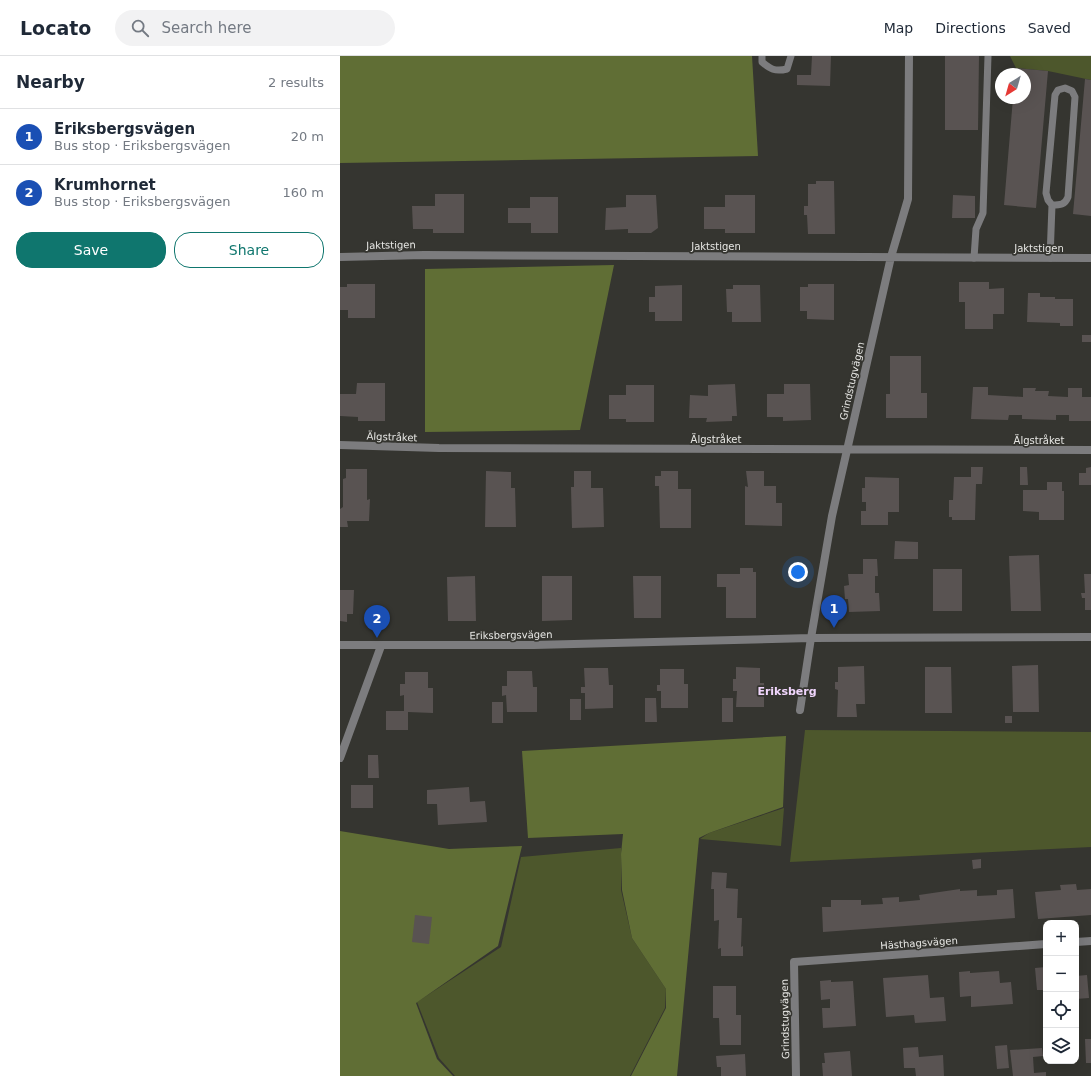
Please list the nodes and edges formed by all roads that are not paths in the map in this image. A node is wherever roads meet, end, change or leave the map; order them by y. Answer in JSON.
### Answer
{"nodes":[{"id":1,"x":762,"y":56,"type":"edge"},
{"id":2,"x":791,"y":56,"type":"edge"},
{"id":3,"x":910,"y":56,"type":"edge"},
{"id":4,"x":988,"y":56,"type":"edge"},
{"id":5,"x":1052,"y":205,"type":"junction"},
{"id":6,"x":340,"y":256,"type":"edge"},
{"id":7,"x":891,"y":257,"type":"junction"},
{"id":8,"x":974,"y":258,"type":"junction"},
{"id":9,"x":1050,"y":258,"type":"junction"},
{"id":10,"x":1091,"y":258,"type":"edge"},
{"id":11,"x":340,"y":445,"type":"edge"},
{"id":12,"x":847,"y":449,"type":"junction"},
{"id":13,"x":1091,"y":450,"type":"edge"},
{"id":14,"x":811,"y":638,"type":"junction"},
{"id":15,"x":1091,"y":638,"type":"edge"},
{"id":16,"x":340,"y":645,"type":"edge"},
{"id":17,"x":382,"y":646,"type":"junction"},
{"id":18,"x":800,"y":710,"type":"dead end"},
{"id":19,"x":340,"y":758,"type":"edge"},
{"id":20,"x":1091,"y":941,"type":"edge"},
{"id":21,"x":1079,"y":942,"type":"edge"},
{"id":22,"x":1043,"y":944,"type":"edge"},
{"id":23,"x":794,"y":962,"type":"joint"},
{"id":24,"x":796,"y":1076,"type":"edge"}],
"edges":[{"from":1,"to":2,"type":"lane"},
{"from":3,"to":7,"type":"street","name":"Grindstugvägen"},
{"from":4,"to":8,"type":"lane"},
{"from":5,"to":5,"type":"lane"},
{"from":5,"to":9,"type":"lane"},
{"from":6,"to":7,"type":"street","name":"Jaktstigen"},
{"from":7,"to":8,"type":"street","name":"Jaktstigen"},
{"from":7,"to":12,"type":"street","name":"Grindstugvägen"},
{"from":8,"to":9,"type":"street","name":"Jaktstigen"},
{"from":9,"to":10,"type":"street","name":"Jaktstigen"},
{"from":11,"to":12,"type":"street","name":"Älgstråket"},
{"from":12,"to":13,"type":"street","name":"Älgstråket"},
{"from":12,"to":14,"type":"street","name":"Grindstugvägen"},
{"from":14,"to":15,"type":"street","name":"Eriksbergsvägen"},
{"from":14,"to":17,"type":"street","name":"Eriksbergsvägen"},
{"from":14,"to":18,"type":"street","name":"Grindstugvägen"},
{"from":16,"to":17,"type":"street","name":"Eriksbergsvägen"},
{"from":17,"to":19,"type":"street"},
{"from":20,"to":21,"type":"street"},
{"from":22,"to":23,"type":"street","name":"Hästhagsvägen"},
{"from":23,"to":24,"type":"street","name":"Grindstugvägen"}]}
